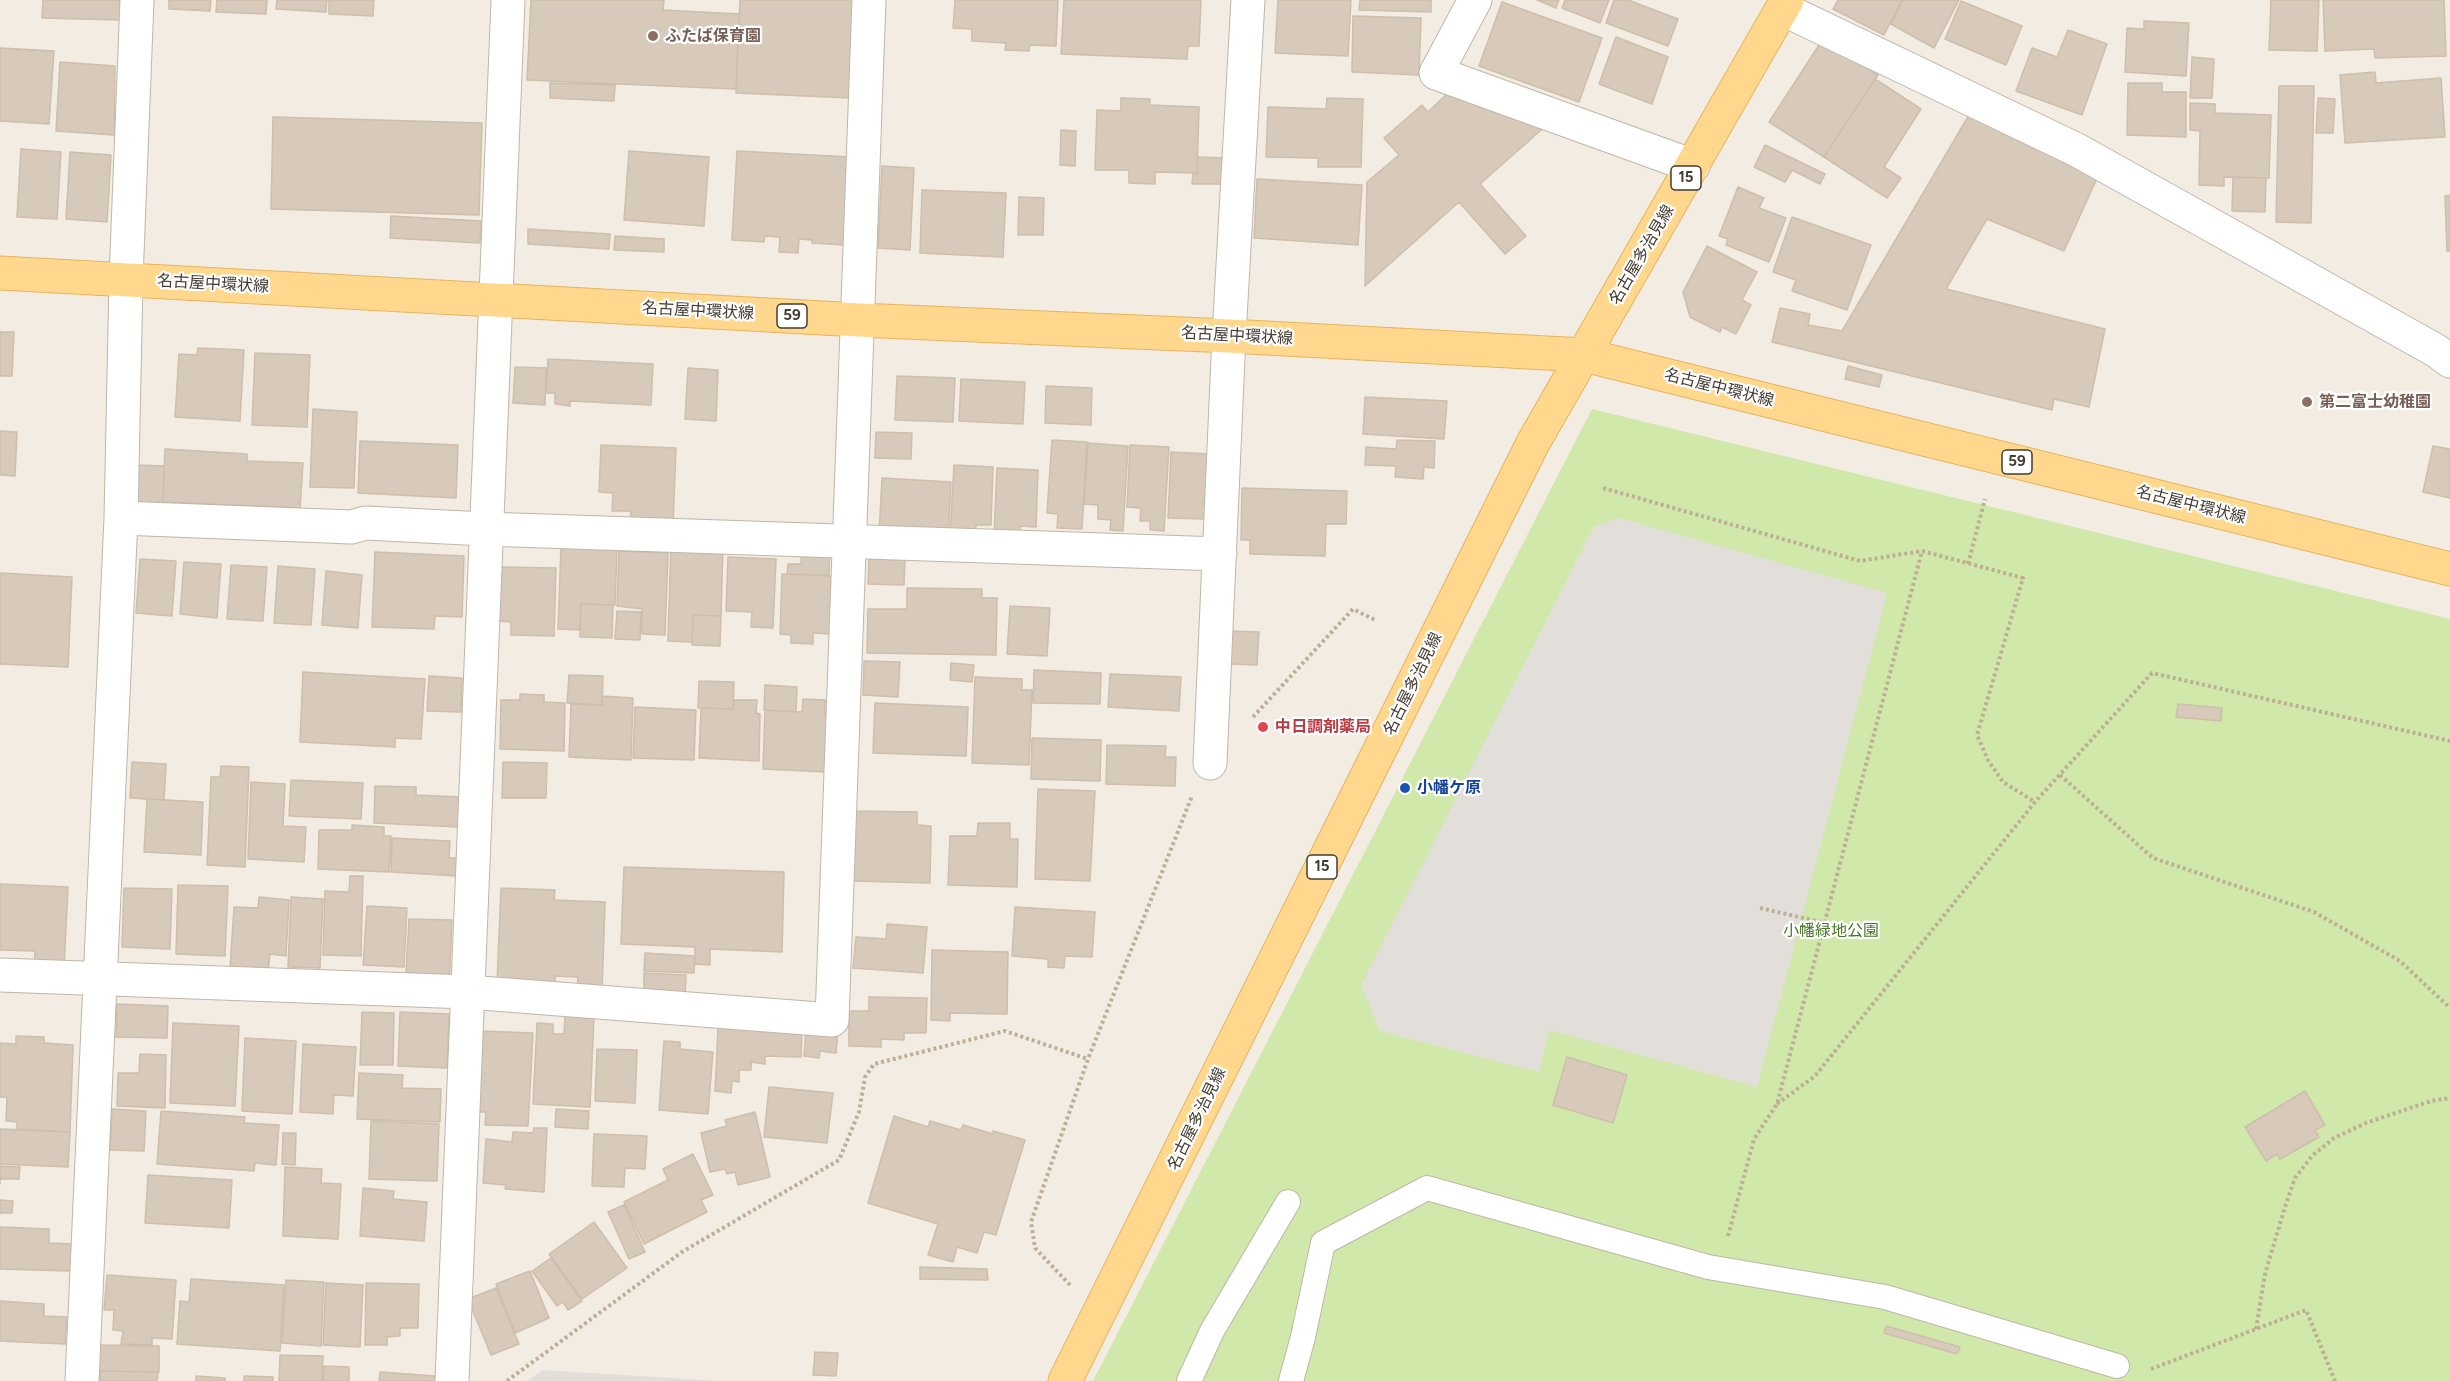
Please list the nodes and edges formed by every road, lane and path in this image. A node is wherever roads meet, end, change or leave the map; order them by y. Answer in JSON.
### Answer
{"nodes":[{"id":1,"x":137,"y":0,"type":"edge"},
{"id":2,"x":508,"y":0,"type":"edge"},
{"id":3,"x":869,"y":0,"type":"edge"},
{"id":4,"x":1248,"y":0,"type":"edge"},
{"id":5,"x":1475,"y":0,"type":"edge"},
{"id":6,"x":1785,"y":4,"type":"edge"},
{"id":7,"x":1693,"y":166,"type":"junction"},
{"id":8,"x":0,"y":273,"type":"edge"},
{"id":9,"x":126,"y":280,"type":"junction"},
{"id":10,"x":494,"y":299,"type":"junction"},
{"id":11,"x":858,"y":320,"type":"junction"},
{"id":12,"x":1229,"y":336,"type":"junction"},
{"id":13,"x":1584,"y":355,"type":"junction"},
{"id":14,"x":2450,"y":361,"type":"edge"},
{"id":15,"x":1603,"y":488,"type":"dead end"},
{"id":16,"x":1986,"y":499,"type":"dead end"},
{"id":17,"x":121,"y":518,"type":"junction"},
{"id":18,"x":486,"y":530,"type":"junction"},
{"id":19,"x":850,"y":542,"type":"junction"},
{"id":20,"x":1922,"y":551,"type":"junction"},
{"id":21,"x":1220,"y":554,"type":"junction"},
{"id":22,"x":1968,"y":564,"type":"junction"},
{"id":23,"x":2450,"y":568,"type":"edge"},
{"id":24,"x":1377,"y":621,"type":"dead end"},
{"id":25,"x":2450,"y":741,"type":"edge"},
{"id":26,"x":1210,"y":763,"type":"junction"},
{"id":27,"x":2060,"y":775,"type":"junction"},
{"id":28,"x":2035,"y":802,"type":"junction"},
{"id":29,"x":1760,"y":908,"type":"dead end"},
{"id":30,"x":1825,"y":923,"type":"junction"},
{"id":31,"x":0,"y":975,"type":"edge"},
{"id":32,"x":99,"y":978,"type":"junction"},
{"id":33,"x":468,"y":992,"type":"junction"},
{"id":34,"x":2450,"y":1008,"type":"edge"},
{"id":35,"x":1088,"y":1059,"type":"junction"},
{"id":36,"x":2450,"y":1098,"type":"edge"},
{"id":37,"x":1777,"y":1104,"type":"junction"},
{"id":38,"x":1288,"y":1202,"type":"dead end"},
{"id":39,"x":1719,"y":1268,"type":"junction"},
{"id":40,"x":1099,"y":1316,"type":"junction"},
{"id":41,"x":2256,"y":1329,"type":"junction"},
{"id":42,"x":2117,"y":1366,"type":"joint"},
{"id":43,"x":82,"y":1381,"type":"edge"},
{"id":44,"x":452,"y":1381,"type":"edge"},
{"id":45,"x":507,"y":1381,"type":"edge"},
{"id":46,"x":1065,"y":1381,"type":"edge"},
{"id":47,"x":1189,"y":1381,"type":"edge"},
{"id":48,"x":1291,"y":1381,"type":"edge"},
{"id":49,"x":2335,"y":1381,"type":"edge"}],
"edges":[{"from":1,"to":9,"type":"street"},
{"from":2,"to":10,"type":"street"},
{"from":3,"to":11,"type":"street"},
{"from":4,"to":12,"type":"street"},
{"from":5,"to":7,"type":"street"},
{"from":6,"to":7,"type":"main road","name":"名古屋多治見線","number":"15"},
{"from":6,"to":14,"type":"street"},
{"from":7,"to":13,"type":"main road","name":"名古屋多治見線","number":"15"},
{"from":8,"to":9,"type":"main road","name":"名古屋中環状線","number":"59"},
{"from":9,"to":10,"type":"main road","name":"名古屋中環状線","number":"59"},
{"from":9,"to":17,"type":"street"},
{"from":10,"to":11,"type":"main road","name":"名古屋中環状線","number":"59"},
{"from":10,"to":18,"type":"street"},
{"from":11,"to":12,"type":"main road","name":"名古屋中環状線","number":"59"},
{"from":11,"to":19,"type":"street"},
{"from":12,"to":13,"type":"main road","name":"名古屋中環状線","number":"59"},
{"from":12,"to":21,"type":"street"},
{"from":13,"to":23,"type":"main road","name":"名古屋中環状線","number":"59"},
{"from":13,"to":40,"type":"main road","name":"名古屋多治見線","number":"15"},
{"from":15,"to":20,"type":"path"},
{"from":16,"to":22,"type":"path"},
{"from":17,"to":18,"type":"street"},
{"from":17,"to":32,"type":"street"},
{"from":18,"to":19,"type":"street"},
{"from":18,"to":33,"type":"street"},
{"from":19,"to":21,"type":"street"},
{"from":19,"to":33,"type":"street"},
{"from":20,"to":22,"type":"path"},
{"from":20,"to":30,"type":"path"},
{"from":21,"to":26,"type":"street"},
{"from":22,"to":28,"type":"path"},
{"from":24,"to":26,"type":"path"},
{"from":25,"to":27,"type":"path"},
{"from":26,"to":35,"type":"path"},
{"from":27,"to":28,"type":"path"},
{"from":27,"to":34,"type":"path"},
{"from":28,"to":37,"type":"path"},
{"from":29,"to":30,"type":"path"},
{"from":30,"to":37,"type":"path"},
{"from":31,"to":32,"type":"street"},
{"from":32,"to":33,"type":"street"},
{"from":32,"to":43,"type":"street"},
{"from":33,"to":44,"type":"street"},
{"from":35,"to":40,"type":"path"},
{"from":35,"to":45,"type":"path"},
{"from":36,"to":41,"type":"path"},
{"from":37,"to":39,"type":"path"},
{"from":38,"to":47,"type":"lane"},
{"from":39,"to":42,"type":"lane"},
{"from":39,"to":48,"type":"lane"},
{"from":40,"to":46,"type":"main road","name":"名古屋多治見線","number":"15"},
{"from":41,"to":42,"type":"path"},
{"from":41,"to":49,"type":"path"}]}
